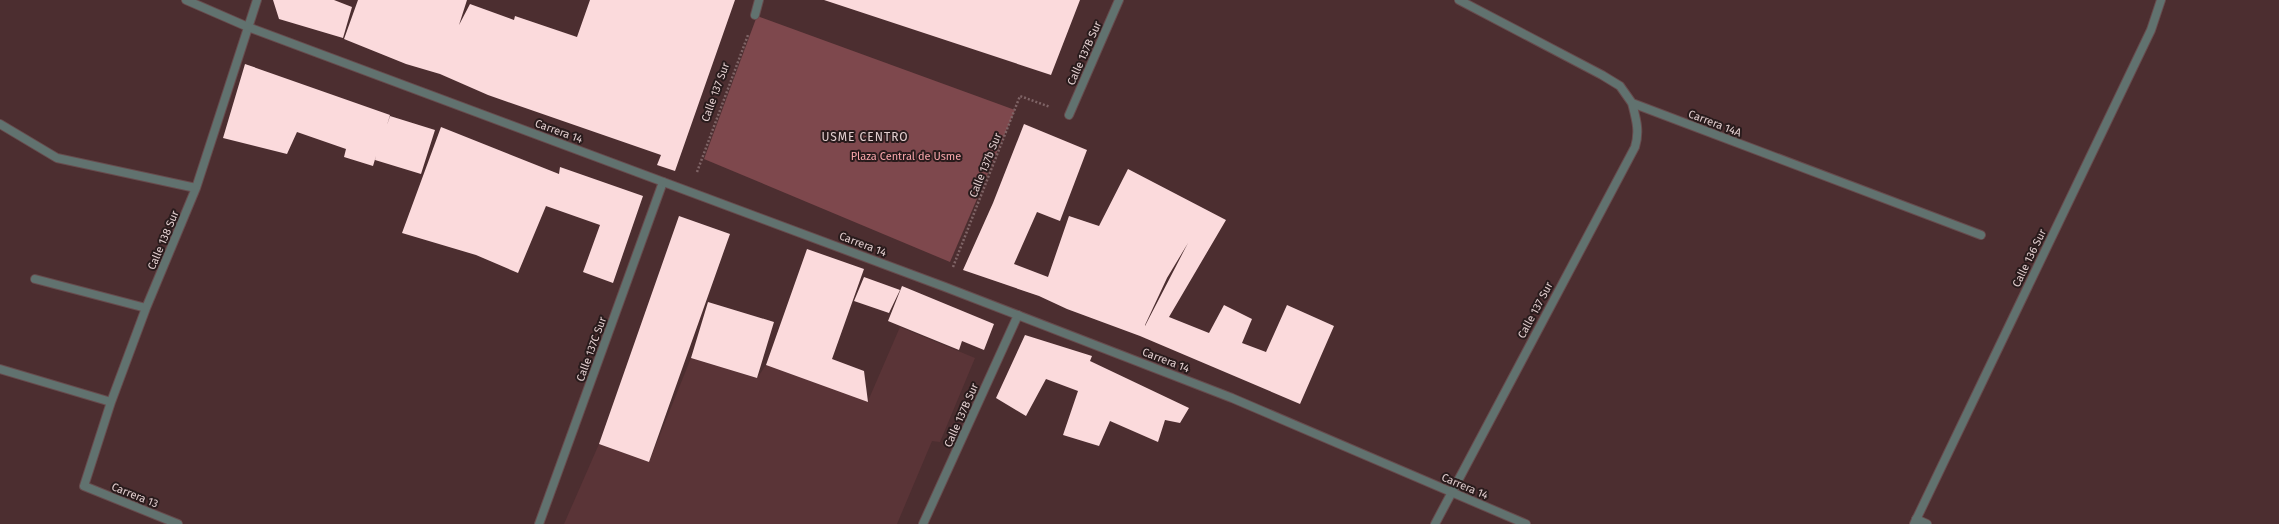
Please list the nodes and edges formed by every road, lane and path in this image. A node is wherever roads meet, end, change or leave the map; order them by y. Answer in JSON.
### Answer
{"nodes":[{"id":1,"x":186,"y":0,"type":"edge"},
{"id":2,"x":257,"y":0,"type":"edge"},
{"id":3,"x":759,"y":0,"type":"edge"},
{"id":4,"x":1119,"y":0,"type":"edge"},
{"id":5,"x":1458,"y":0,"type":"edge"},
{"id":6,"x":2161,"y":0,"type":"edge"},
{"id":7,"x":755,"y":16,"type":"joint"},
{"id":8,"x":248,"y":27,"type":"junction"},
{"id":9,"x":1632,"y":103,"type":"junction"},
{"id":10,"x":1069,"y":114,"type":"joint"},
{"id":11,"x":0,"y":124,"type":"edge"},
{"id":12,"x":663,"y":182,"type":"junction"},
{"id":13,"x":196,"y":188,"type":"junction"},
{"id":14,"x":689,"y":191,"type":"junction"},
{"id":15,"x":1981,"y":234,"type":"dead end"},
{"id":16,"x":35,"y":279,"type":"dead end"},
{"id":17,"x":945,"y":287,"type":"junction"},
{"id":18,"x":146,"y":308,"type":"junction"},
{"id":19,"x":1018,"y":315,"type":"junction"},
{"id":20,"x":0,"y":369,"type":"edge"},
{"id":21,"x":111,"y":402,"type":"junction"},
{"id":22,"x":84,"y":486,"type":"joint"},
{"id":23,"x":1451,"y":492,"type":"junction"},
{"id":24,"x":1915,"y":521,"type":"edge"},
{"id":25,"x":178,"y":524,"type":"edge"},
{"id":26,"x":539,"y":524,"type":"edge"},
{"id":27,"x":923,"y":524,"type":"edge"},
{"id":28,"x":1435,"y":524,"type":"edge"},
{"id":29,"x":1526,"y":524,"type":"edge"},
{"id":30,"x":1927,"y":524,"type":"edge"}],
"edges":[{"from":1,"to":8,"type":"street","name":"Carrera 14"},
{"from":2,"to":8,"type":"street","name":"Calle 138 Sur"},
{"from":3,"to":7,"type":"street"},
{"from":4,"to":10,"type":"street","name":"Calle 137B Sur"},
{"from":5,"to":9,"type":"street"},
{"from":6,"to":24,"type":"street","name":"Calle 136 Sur"},
{"from":7,"to":14,"type":"path","name":"Calle 137 Sur"},
{"from":8,"to":12,"type":"street","name":"Carrera 14"},
{"from":8,"to":13,"type":"street","name":"Calle 138 Sur"},
{"from":9,"to":15,"type":"street","name":"Carrera 14A"},
{"from":9,"to":23,"type":"street","name":"Calle 137 Sur"},
{"from":10,"to":17,"type":"path","name":"Calle 137b Sur"},
{"from":11,"to":13,"type":"street"},
{"from":12,"to":14,"type":"street","name":"Carrera 14"},
{"from":12,"to":26,"type":"street","name":"Calle 137C Sur"},
{"from":13,"to":18,"type":"street","name":"Calle 138 Sur"},
{"from":14,"to":17,"type":"street","name":"Carrera 14"},
{"from":16,"to":18,"type":"street"},
{"from":17,"to":19,"type":"street","name":"Carrera 14"},
{"from":18,"to":21,"type":"street","name":"Calle 138 Sur"},
{"from":19,"to":23,"type":"street","name":"Carrera 14"},
{"from":19,"to":27,"type":"street","name":"Calle 137B Sur"},
{"from":20,"to":21,"type":"street"},
{"from":21,"to":22,"type":"street","name":"Calle 138 Sur"},
{"from":22,"to":25,"type":"street","name":"Carrera 13"},
{"from":23,"to":28,"type":"street","name":"Calle 137 Sur"},
{"from":23,"to":29,"type":"street","name":"Carrera 14"},
{"from":24,"to":30,"type":"street"}]}
